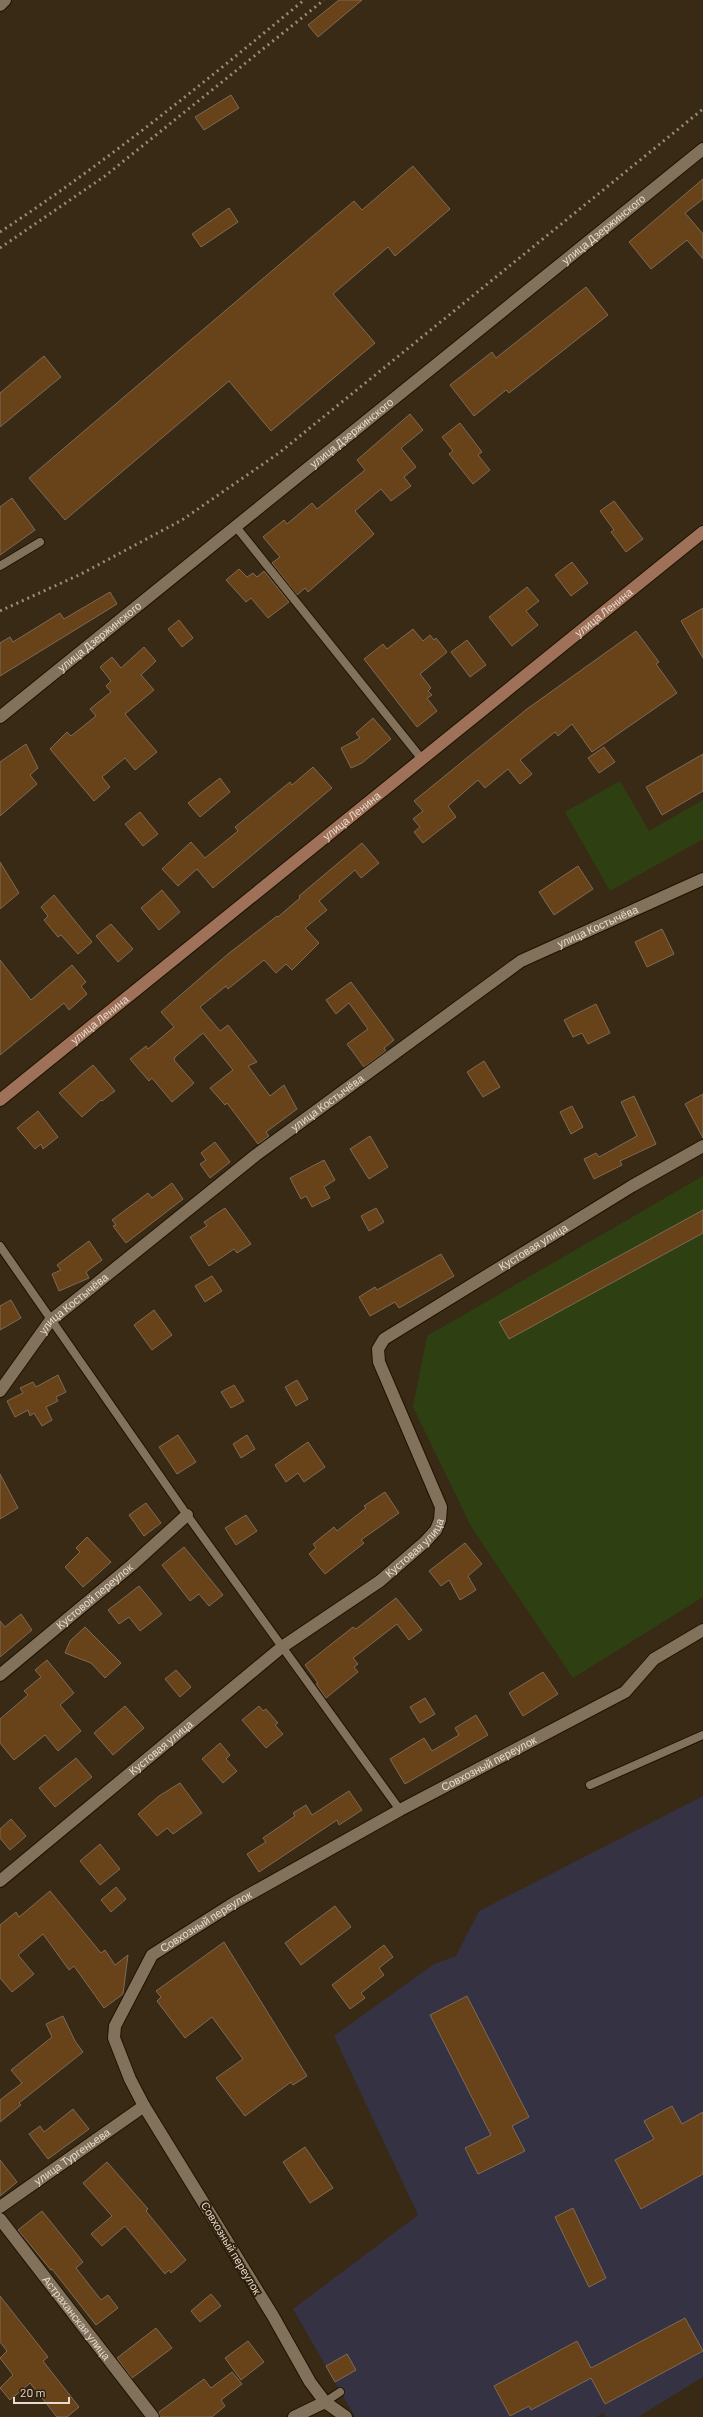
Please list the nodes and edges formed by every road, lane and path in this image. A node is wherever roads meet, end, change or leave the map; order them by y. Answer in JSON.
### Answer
{"nodes":[{"id":1,"x":5,"y":0,"type":"edge"},
{"id":2,"x":0,"y":5,"type":"edge"},
{"id":3,"x":703,"y":150,"type":"edge"},
{"id":4,"x":237,"y":528,"type":"junction"},
{"id":5,"x":703,"y":532,"type":"edge"},
{"id":6,"x":40,"y":542,"type":"dead end"},
{"id":7,"x":0,"y":566,"type":"edge"},
{"id":8,"x":0,"y":717,"type":"edge"},
{"id":9,"x":421,"y":758,"type":"junction"},
{"id":10,"x":703,"y":879,"type":"edge"},
{"id":11,"x":0,"y":1100,"type":"edge"},
{"id":12,"x":703,"y":1146,"type":"edge"},
{"id":13,"x":0,"y":1246,"type":"edge"},
{"id":14,"x":50,"y":1321,"type":"junction"},
{"id":15,"x":0,"y":1391,"type":"edge"},
{"id":16,"x":187,"y":1515,"type":"junction"},
{"id":17,"x":703,"y":1630,"type":"edge"},
{"id":18,"x":282,"y":1647,"type":"junction"},
{"id":19,"x":0,"y":1675,"type":"edge"},
{"id":20,"x":703,"y":1736,"type":"edge"},
{"id":21,"x":590,"y":1785,"type":"dead end"},
{"id":22,"x":400,"y":1810,"type":"junction"},
{"id":23,"x":0,"y":1881,"type":"edge"},
{"id":24,"x":144,"y":2106,"type":"junction"},
{"id":25,"x":0,"y":2207,"type":"edge"},
{"id":26,"x":0,"y":2218,"type":"edge"},
{"id":27,"x":340,"y":2392,"type":"dead end"},
{"id":28,"x":325,"y":2402,"type":"junction"},
{"id":29,"x":153,"y":2417,"type":"edge"},
{"id":30,"x":294,"y":2417,"type":"edge"},
{"id":31,"x":346,"y":2417,"type":"edge"}],
"edges":[{"from":1,"to":2,"type":"street"},
{"from":3,"to":4,"type":"street","name":"улица Дзержинского"},
{"from":4,"to":8,"type":"street","name":"улица Дзержинского"},
{"from":4,"to":9,"type":"lane"},
{"from":5,"to":9,"type":"main road","name":"улица Ленина"},
{"from":6,"to":7,"type":"lane"},
{"from":9,"to":11,"type":"main road","name":"улица Ленина"},
{"from":10,"to":14,"type":"street","name":"улица Костычёва"},
{"from":12,"to":18,"type":"street","name":"Кустовая улица"},
{"from":13,"to":14,"type":"lane"},
{"from":14,"to":15,"type":"street","name":"улица Костычёва"},
{"from":14,"to":16,"type":"lane"},
{"from":16,"to":18,"type":"lane"},
{"from":16,"to":19,"type":"street","name":"Кустовой переулок"},
{"from":17,"to":22,"type":"street","name":"Совхозный переулок"},
{"from":18,"to":22,"type":"lane"},
{"from":18,"to":23,"type":"street","name":"Кустовая улица"},
{"from":20,"to":21,"type":"lane"},
{"from":22,"to":24,"type":"street","name":"Совхозный переулок"},
{"from":24,"to":25,"type":"street","name":"улица Тургеньева"},
{"from":24,"to":28,"type":"street","name":"Совхозный переулок"},
{"from":26,"to":29,"type":"street","name":"Астраханская улица"},
{"from":27,"to":28,"type":"lane"},
{"from":28,"to":30,"type":"street"},
{"from":28,"to":31,"type":"street","name":"Совхозный переулок"}]}
